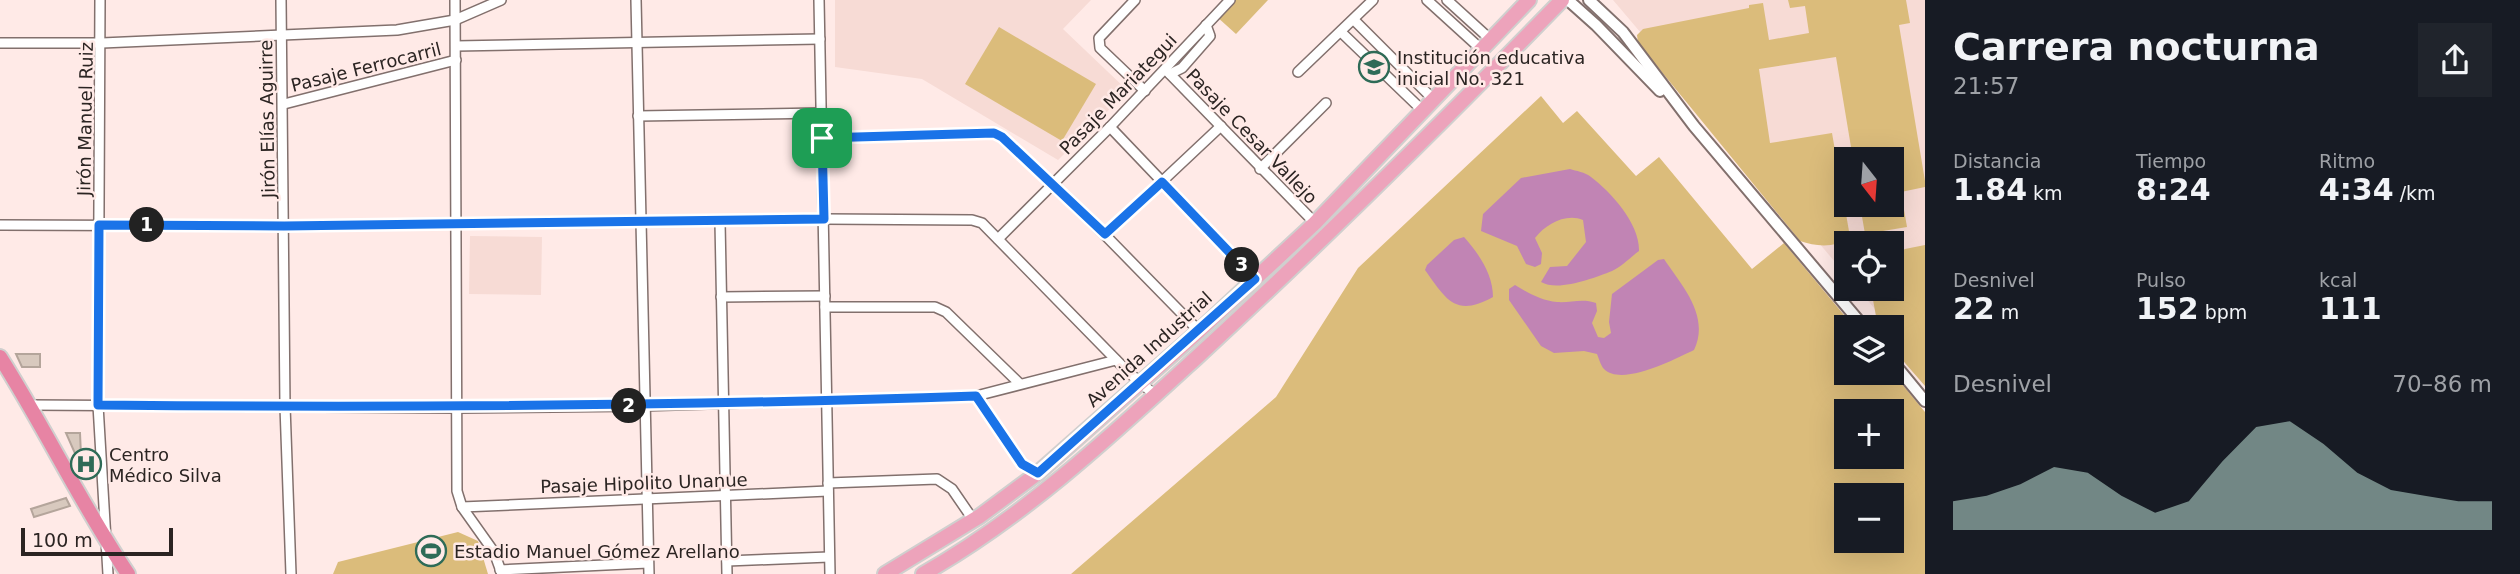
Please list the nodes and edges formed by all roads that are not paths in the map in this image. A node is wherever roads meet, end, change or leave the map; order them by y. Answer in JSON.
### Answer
{"nodes":[{"id":1,"x":100,"y":0,"type":"edge"},
{"id":2,"x":281,"y":0,"type":"edge"},
{"id":3,"x":455,"y":0,"type":"edge"},
{"id":4,"x":501,"y":0,"type":"edge"},
{"id":5,"x":636,"y":0,"type":"edge"},
{"id":6,"x":819,"y":0,"type":"edge"},
{"id":7,"x":1135,"y":0,"type":"edge"},
{"id":8,"x":1230,"y":0,"type":"edge"},
{"id":9,"x":1373,"y":0,"type":"edge"},
{"id":10,"x":1427,"y":0,"type":"edge"},
{"id":11,"x":1447,"y":0,"type":"edge"},
{"id":12,"x":1529,"y":0,"type":"edge"},
{"id":13,"x":1562,"y":0,"type":"edge"},
{"id":14,"x":1568,"y":0,"type":"edge"},
{"id":15,"x":1589,"y":0,"type":"edge"},
{"id":16,"x":455,"y":20,"type":"junction"},
{"id":17,"x":1354,"y":20,"type":"junction"},
{"id":18,"x":1341,"y":32,"type":"junction"},
{"id":19,"x":281,"y":35,"type":"junction"},
{"id":20,"x":820,"y":39,"type":"junction"},
{"id":21,"x":0,"y":43,"type":"edge"},
{"id":22,"x":102,"y":43,"type":"junction"},
{"id":23,"x":637,"y":43,"type":"junction"},
{"id":24,"x":1486,"y":45,"type":"junction"},
{"id":25,"x":456,"y":46,"type":"junction"},
{"id":26,"x":456,"y":60,"type":"junction"},
{"id":27,"x":1168,"y":72,"type":"junction"},
{"id":28,"x":1298,"y":72,"type":"dead end"},
{"id":29,"x":1145,"y":91,"type":"junction"},
{"id":30,"x":1326,"y":103,"type":"dead end"},
{"id":31,"x":284,"y":104,"type":"junction"},
{"id":32,"x":1428,"y":104,"type":"junction"},
{"id":33,"x":821,"y":113,"type":"junction"},
{"id":34,"x":638,"y":116,"type":"junction"},
{"id":35,"x":1221,"y":126,"type":"junction"},
{"id":36,"x":1693,"y":126,"type":"junction"},
{"id":37,"x":1110,"y":127,"type":"junction"},
{"id":38,"x":822,"y":138,"type":"junction"},
{"id":39,"x":1260,"y":169,"type":"junction"},
{"id":40,"x":1162,"y":182,"type":"junction"},
{"id":41,"x":1052,"y":183,"type":"junction"},
{"id":42,"x":824,"y":219,"type":"junction"},
{"id":43,"x":720,"y":222,"type":"junction"},
{"id":44,"x":639,"y":223,"type":"junction"},
{"id":45,"x":1315,"y":223,"type":"junction"},
{"id":46,"x":0,"y":225,"type":"edge"},
{"id":47,"x":99,"y":225,"type":"junction"},
{"id":48,"x":457,"y":225,"type":"junction"},
{"id":49,"x":284,"y":226,"type":"junction"},
{"id":50,"x":1105,"y":234,"type":"junction"},
{"id":51,"x":998,"y":239,"type":"junction"},
{"id":52,"x":1255,"y":279,"type":"junction"},
{"id":53,"x":825,"y":296,"type":"junction"},
{"id":54,"x":722,"y":297,"type":"junction"},
{"id":55,"x":825,"y":307,"type":"junction"},
{"id":56,"x":1854,"y":315,"type":"edge"},
{"id":57,"x":1199,"y":331,"type":"junction"},
{"id":58,"x":0,"y":357,"type":"edge"},
{"id":59,"x":1116,"y":360,"type":"junction"},
{"id":60,"x":1904,"y":376,"type":"edge"},
{"id":61,"x":1141,"y":382,"type":"junction"},
{"id":62,"x":1019,"y":383,"type":"junction"},
{"id":63,"x":1155,"y":395,"type":"junction"},
{"id":64,"x":976,"y":396,"type":"junction"},
{"id":65,"x":827,"y":401,"type":"junction"},
{"id":66,"x":1925,"y":401,"type":"edge"},
{"id":67,"x":724,"y":403,"type":"junction"},
{"id":68,"x":30,"y":405,"type":"junction"},
{"id":69,"x":98,"y":405,"type":"junction"},
{"id":70,"x":643,"y":406,"type":"junction"},
{"id":71,"x":285,"y":407,"type":"junction"},
{"id":72,"x":458,"y":408,"type":"junction"},
{"id":73,"x":1038,"y":473,"type":"junction"},
{"id":74,"x":828,"y":487,"type":"junction"},
{"id":75,"x":727,"y":495,"type":"junction"},
{"id":76,"x":646,"y":499,"type":"junction"},
{"id":77,"x":462,"y":507,"type":"junction"},
{"id":78,"x":974,"y":521,"type":"junction"},
{"id":79,"x":106,"y":541,"type":"junction"},
{"id":80,"x":830,"y":557,"type":"junction"},
{"id":81,"x":727,"y":561,"type":"junction"},
{"id":82,"x":648,"y":563,"type":"junction"},
{"id":83,"x":501,"y":572,"type":"edge"},
{"id":84,"x":108,"y":574,"type":"edge"},
{"id":85,"x":128,"y":574,"type":"edge"},
{"id":86,"x":291,"y":574,"type":"edge"},
{"id":87,"x":649,"y":574,"type":"edge"},
{"id":88,"x":727,"y":574,"type":"edge"},
{"id":89,"x":830,"y":574,"type":"edge"},
{"id":90,"x":886,"y":574,"type":"edge"},
{"id":91,"x":923,"y":574,"type":"edge"}],
"edges":[{"from":1,"to":22,"type":"street","name":"Jirón Manuel Ruiz"},
{"from":2,"to":19,"type":"street","name":"Jirón Elías Aguirre"},
{"from":3,"to":16,"type":"street"},
{"from":4,"to":16,"type":"street"},
{"from":5,"to":23,"type":"street"},
{"from":6,"to":20,"type":"street"},
{"from":7,"to":29,"type":"street"},
{"from":8,"to":27,"type":"street","name":"Pasaje Mariategui"},
{"from":9,"to":17,"type":"street"},
{"from":10,"to":24,"type":"street"},
{"from":11,"to":24,"type":"street"},
{"from":12,"to":24,"type":"main road","name":"Avenida Industrial"},
{"from":13,"to":63,"type":"main road"},
{"from":14,"to":36,"type":"street"},
{"from":15,"to":36,"type":"street"},
{"from":16,"to":19,"type":"street"},
{"from":16,"to":25,"type":"street"},
{"from":17,"to":18,"type":"street"},
{"from":17,"to":32,"type":"street"},
{"from":18,"to":28,"type":"street"},
{"from":18,"to":32,"type":"street"},
{"from":19,"to":22,"type":"street"},
{"from":19,"to":31,"type":"street","name":"Jirón Elías Aguirre"},
{"from":20,"to":23,"type":"street"},
{"from":20,"to":33,"type":"street"},
{"from":21,"to":22,"type":"street"},
{"from":22,"to":47,"type":"street","name":"Jirón Manuel Ruiz"},
{"from":23,"to":25,"type":"street"},
{"from":23,"to":34,"type":"street"},
{"from":24,"to":32,"type":"main road","name":"Avenida Industrial"},
{"from":25,"to":26,"type":"street"},
{"from":26,"to":31,"type":"street","name":"Pasaje Ferrocarril"},
{"from":26,"to":48,"type":"street"},
{"from":27,"to":29,"type":"street","name":"Pasaje Mariategui"},
{"from":27,"to":35,"type":"street","name":"Pasaje Cesar Vallejo"},
{"from":29,"to":37,"type":"street","name":"Pasaje Mariategui"},
{"from":30,"to":39,"type":"street"},
{"from":31,"to":49,"type":"street","name":"Jirón Elías Aguirre"},
{"from":32,"to":45,"type":"main road","name":"Avenida Industrial"},
{"from":33,"to":34,"type":"street"},
{"from":33,"to":38,"type":"street"},
{"from":34,"to":44,"type":"street"},
{"from":35,"to":39,"type":"street","name":"Pasaje Cesar Vallejo"},
{"from":35,"to":40,"type":"street"},
{"from":36,"to":56,"type":"street"},
{"from":37,"to":40,"type":"street"},
{"from":37,"to":41,"type":"street","name":"Pasaje Mariategui"},
{"from":38,"to":41,"type":"street"},
{"from":38,"to":42,"type":"street"},
{"from":39,"to":45,"type":"street","name":"Pasaje Cesar Vallejo"},
{"from":40,"to":50,"type":"street"},
{"from":40,"to":52,"type":"street"},
{"from":41,"to":50,"type":"street"},
{"from":41,"to":51,"type":"street","name":"Pasaje Mariategui"},
{"from":42,"to":43,"type":"street"},
{"from":42,"to":51,"type":"street"},
{"from":42,"to":53,"type":"street"},
{"from":43,"to":44,"type":"street"},
{"from":43,"to":54,"type":"street"},
{"from":44,"to":48,"type":"street"},
{"from":44,"to":70,"type":"street"},
{"from":45,"to":52,"type":"main road","name":"Avenida Industrial"},
{"from":46,"to":47,"type":"street"},
{"from":47,"to":49,"type":"street"},
{"from":47,"to":69,"type":"street","name":"Jirón Manuel Ruiz"},
{"from":48,"to":49,"type":"street"},
{"from":48,"to":72,"type":"street"},
{"from":49,"to":71,"type":"street","name":"Jirón Elías Aguirre"},
{"from":50,"to":57,"type":"street"},
{"from":51,"to":59,"type":"street"},
{"from":52,"to":57,"type":"main road","name":"Avenida Industrial"},
{"from":53,"to":54,"type":"street"},
{"from":53,"to":55,"type":"street"},
{"from":54,"to":67,"type":"street"},
{"from":55,"to":62,"type":"street"},
{"from":55,"to":65,"type":"street"},
{"from":57,"to":61,"type":"main road","name":"Avenida Industrial"},
{"from":58,"to":68,"type":"highway"},
{"from":59,"to":61,"type":"street"},
{"from":59,"to":62,"type":"street"},
{"from":60,"to":66,"type":"street"},
{"from":61,"to":63,"type":"street"},
{"from":61,"to":73,"type":"main road","name":"Avenida Industrial"},
{"from":62,"to":64,"type":"street"},
{"from":63,"to":91,"type":"main road"},
{"from":64,"to":65,"type":"street"},
{"from":64,"to":73,"type":"street"},
{"from":65,"to":67,"type":"street"},
{"from":65,"to":74,"type":"street"},
{"from":67,"to":70,"type":"street"},
{"from":67,"to":75,"type":"street"},
{"from":68,"to":69,"type":"street"},
{"from":68,"to":79,"type":"highway"},
{"from":69,"to":71,"type":"street"},
{"from":69,"to":79,"type":"street","name":"Jirón Manuel Ruiz"},
{"from":70,"to":72,"type":"street"},
{"from":70,"to":76,"type":"street"},
{"from":71,"to":72,"type":"street"},
{"from":71,"to":86,"type":"street","name":"Jirón Elías Aguirre"},
{"from":72,"to":77,"type":"street"},
{"from":73,"to":78,"type":"main road","name":"Avenida Industrial"},
{"from":74,"to":75,"type":"street","name":"Pasaje Hipolito Unanue"},
{"from":74,"to":78,"type":"street","name":"Pasaje Hipolito Unanue"},
{"from":74,"to":80,"type":"street"},
{"from":75,"to":76,"type":"street","name":"Pasaje Hipolito Unanue"},
{"from":75,"to":81,"type":"street"},
{"from":76,"to":77,"type":"street","name":"Pasaje Hipolito Unanue"},
{"from":76,"to":82,"type":"street"},
{"from":77,"to":83,"type":"street"},
{"from":78,"to":90,"type":"main road","name":"Avenida Industrial"},
{"from":79,"to":84,"type":"street","name":"Jirón Manuel Ruiz"},
{"from":79,"to":85,"type":"highway"},
{"from":80,"to":81,"type":"street"},
{"from":80,"to":89,"type":"street"},
{"from":81,"to":88,"type":"street"},
{"from":82,"to":83,"type":"street"},
{"from":82,"to":87,"type":"street"}]}
